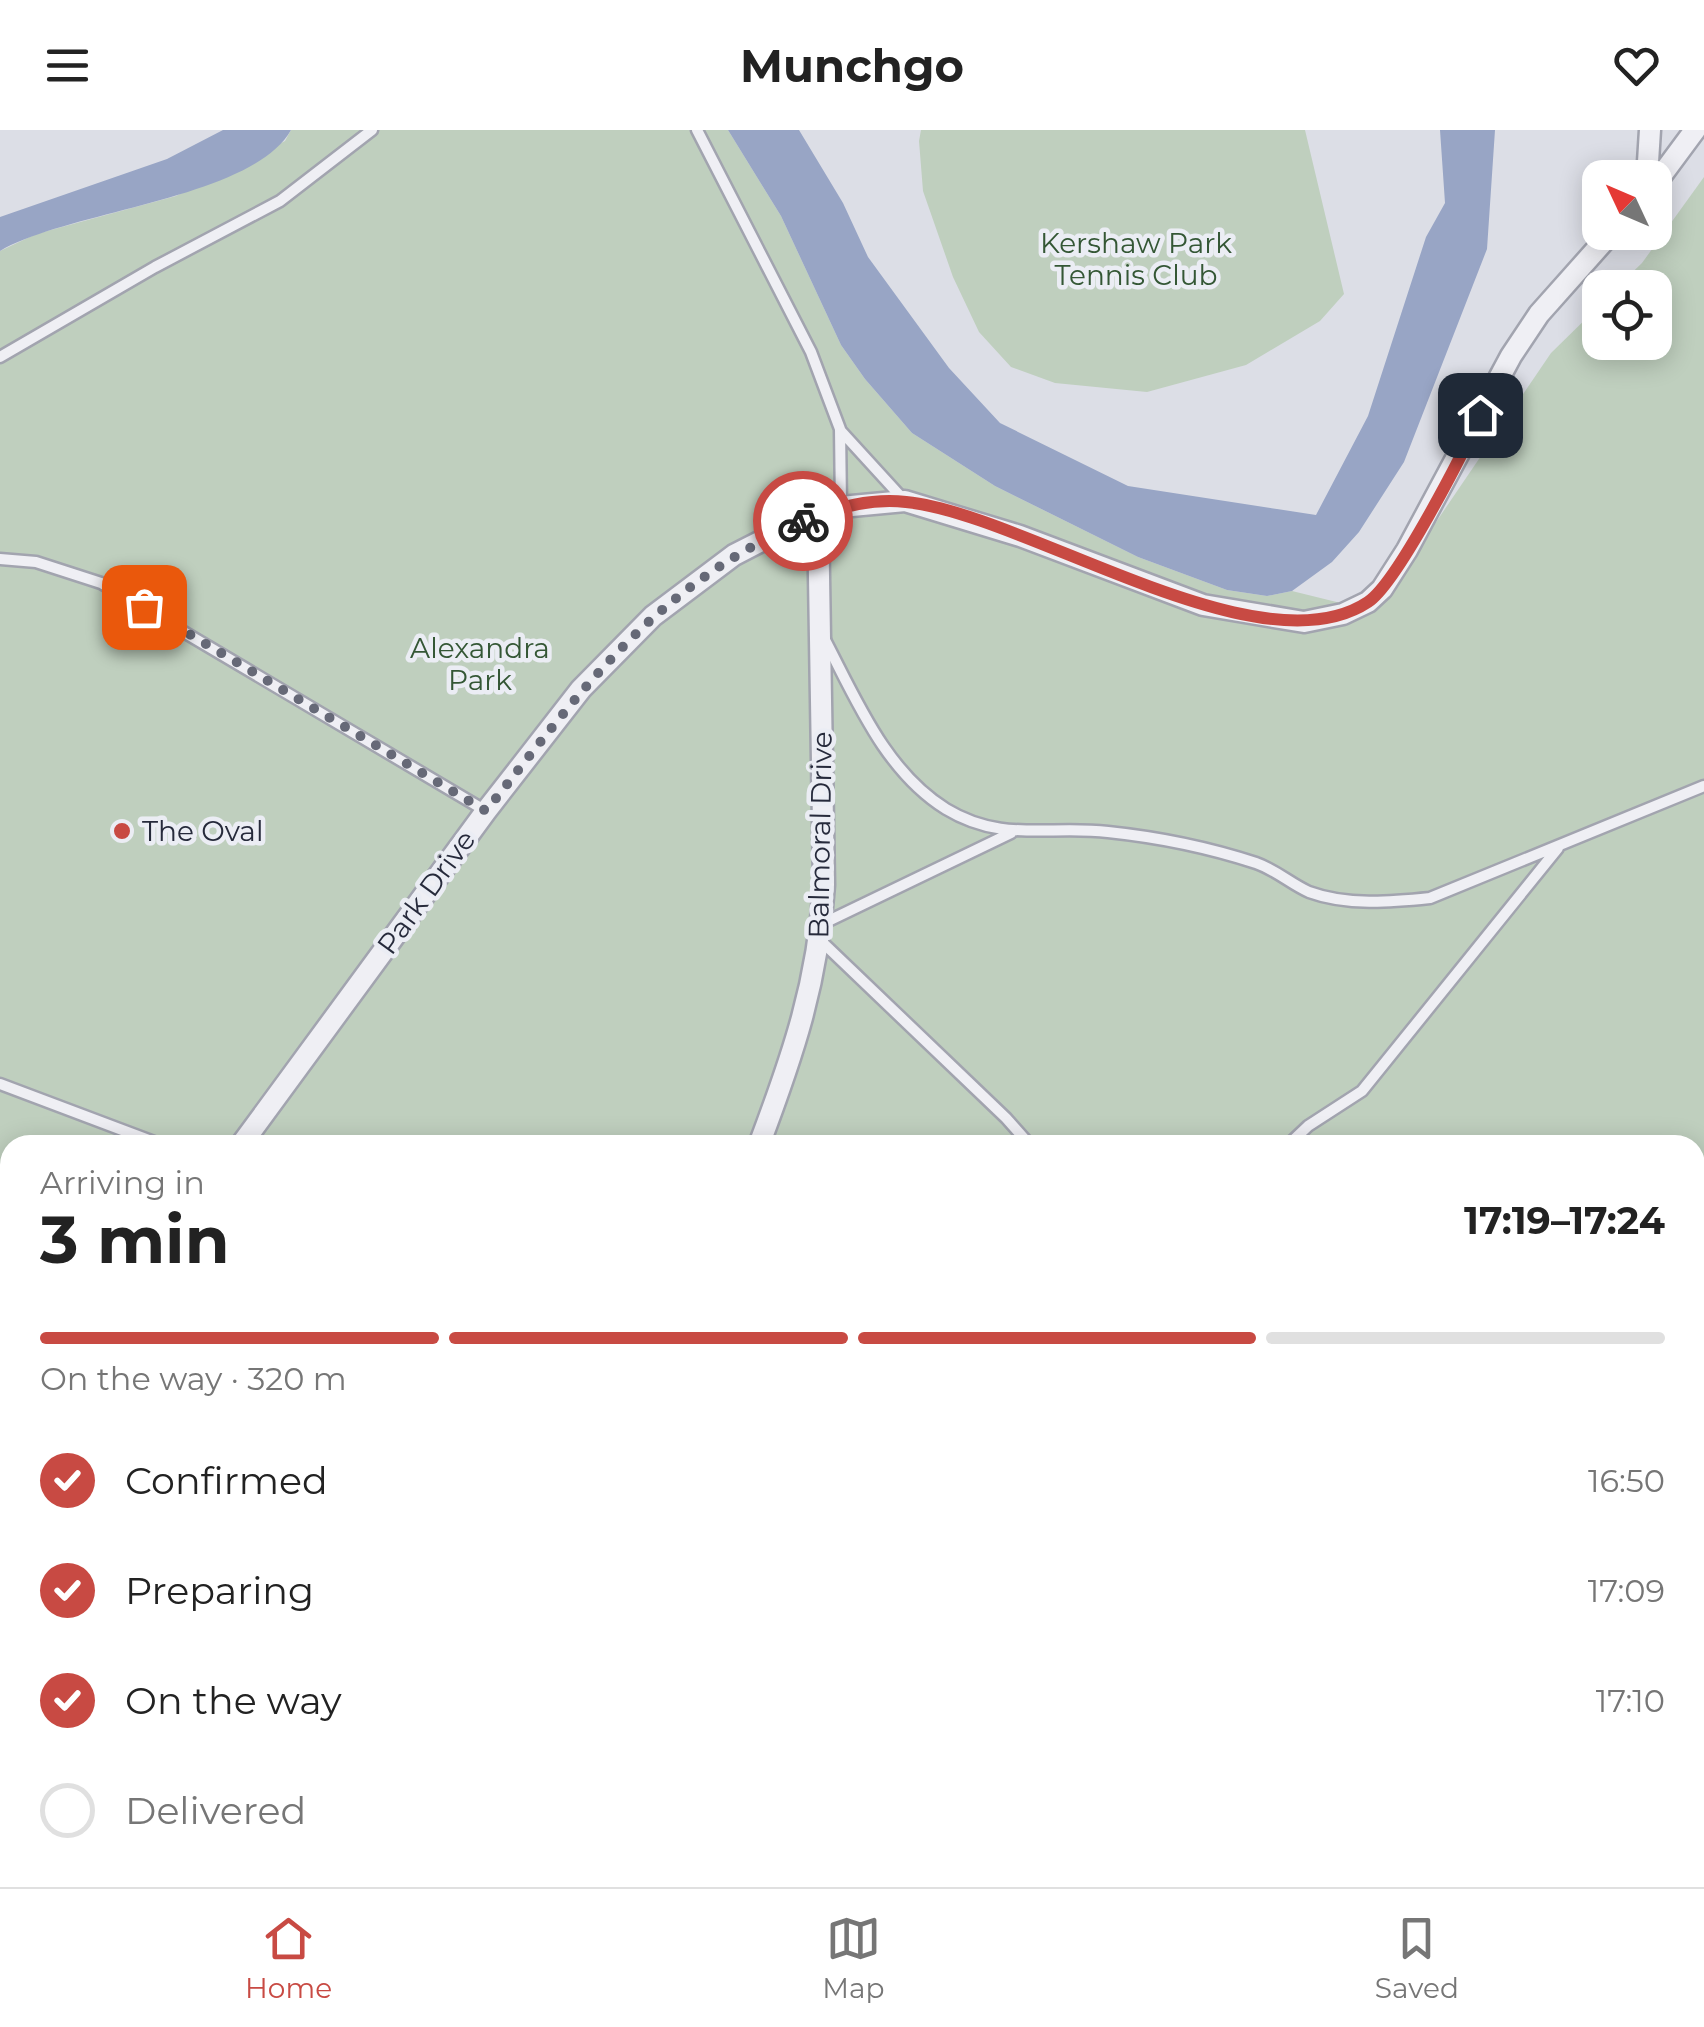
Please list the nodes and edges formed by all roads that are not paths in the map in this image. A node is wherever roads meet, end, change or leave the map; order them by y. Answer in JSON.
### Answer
{"nodes":[{"id":1,"x":372,"y":130,"type":"edge"},
{"id":2,"x":697,"y":130,"type":"edge"},
{"id":3,"x":1650,"y":130,"type":"edge"},
{"id":4,"x":1695,"y":130,"type":"edge"},
{"id":5,"x":1648,"y":160,"type":"edge"},
{"id":6,"x":1672,"y":161,"type":"edge"},
{"id":7,"x":1596,"y":250,"type":"edge"},
{"id":8,"x":0,"y":357,"type":"edge"},
{"id":9,"x":840,"y":429,"type":"junction"},
{"id":10,"x":904,"y":501,"type":"junction"},
{"id":11,"x":840,"y":507,"type":"junction"},
{"id":12,"x":818,"y":515,"type":"junction"},
{"id":13,"x":0,"y":559,"type":"edge"},
{"id":14,"x":820,"y":630,"type":"junction"},
{"id":15,"x":1704,"y":786,"type":"edge"},
{"id":16,"x":486,"y":811,"type":"junction"},
{"id":17,"x":1012,"y":832,"type":"junction"},
{"id":18,"x":1561,"y":845,"type":"junction"},
{"id":19,"x":821,"y":932,"type":"junction"},
{"id":20,"x":0,"y":1084,"type":"edge"},
{"id":21,"x":135,"y":1135,"type":"edge"},
{"id":22,"x":248,"y":1135,"type":"edge"},
{"id":23,"x":763,"y":1135,"type":"edge"},
{"id":24,"x":1021,"y":1135,"type":"edge"},
{"id":25,"x":1299,"y":1135,"type":"edge"}],
"edges":[{"from":1,"to":8,"type":"lane"},
{"from":2,"to":9,"type":"lane"},
{"from":3,"to":5,"type":"street"},
{"from":4,"to":6,"type":"street"},
{"from":7,"to":10,"type":"street","name":"Park Drive"},
{"from":9,"to":10,"type":"lane"},
{"from":9,"to":11,"type":"lane"},
{"from":10,"to":11,"type":"street","name":"Park Drive"},
{"from":11,"to":12,"type":"street","name":"Park Drive"},
{"from":12,"to":14,"type":"street","name":"Balmoral Drive"},
{"from":12,"to":16,"type":"street","name":"Park Drive"},
{"from":13,"to":16,"type":"lane"},
{"from":14,"to":17,"type":"lane"},
{"from":14,"to":19,"type":"street","name":"Balmoral Drive"},
{"from":15,"to":18,"type":"lane"},
{"from":16,"to":22,"type":"street","name":"Park Drive"},
{"from":17,"to":18,"type":"lane"},
{"from":17,"to":19,"type":"lane"},
{"from":18,"to":25,"type":"lane"},
{"from":19,"to":23,"type":"street","name":"Balmoral Drive"},
{"from":19,"to":24,"type":"lane"},
{"from":20,"to":21,"type":"lane"}]}
